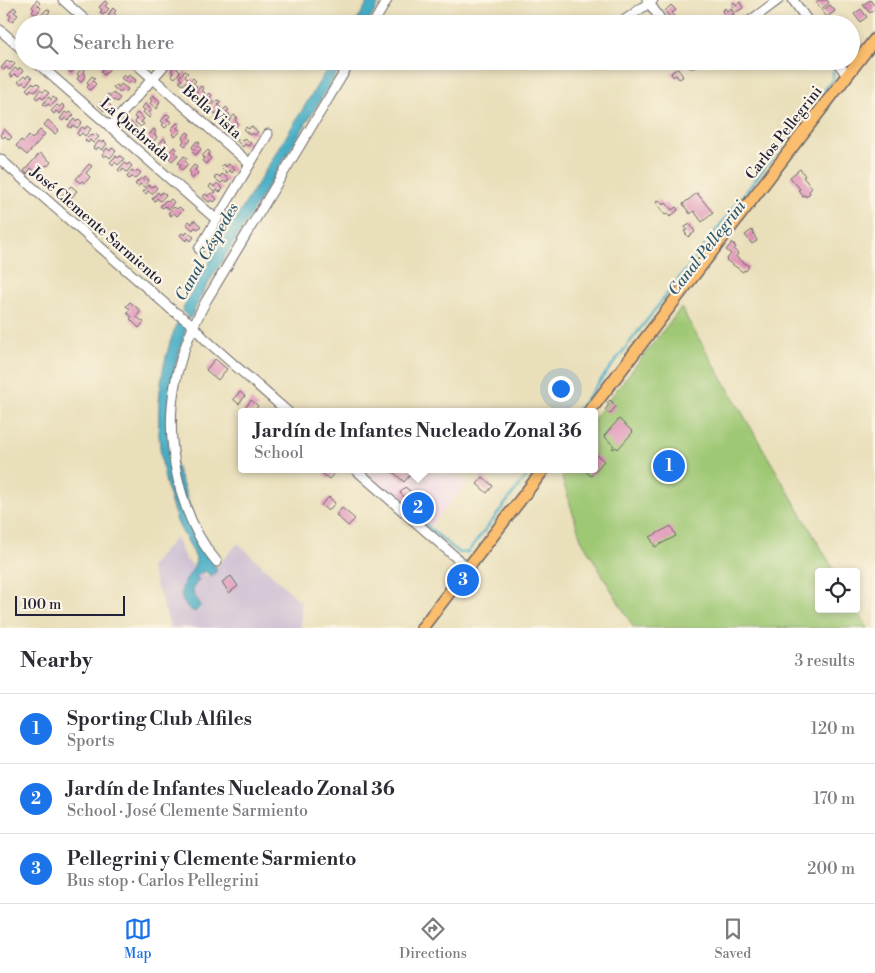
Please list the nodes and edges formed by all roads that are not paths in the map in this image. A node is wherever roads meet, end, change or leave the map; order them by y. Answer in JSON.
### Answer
{"nodes":[{"id":1,"x":63,"y":0,"type":"edge"},
{"id":2,"x":387,"y":0,"type":"edge"},
{"id":3,"x":778,"y":0,"type":"edge"},
{"id":4,"x":793,"y":0,"type":"edge"},
{"id":5,"x":649,"y":1,"type":"edge"},
{"id":6,"x":80,"y":15,"type":"edge"},
{"id":7,"x":378,"y":15,"type":"edge"},
{"id":8,"x":631,"y":15,"type":"edge"},
{"id":9,"x":658,"y":15,"type":"edge"},
{"id":10,"x":758,"y":15,"type":"edge"},
{"id":11,"x":804,"y":15,"type":"edge"},
{"id":12,"x":0,"y":30,"type":"edge"},
{"id":13,"x":875,"y":39,"type":"edge"},
{"id":14,"x":15,"y":43,"type":"edge"},
{"id":15,"x":860,"y":59,"type":"edge"},
{"id":16,"x":45,"y":70,"type":"edge"},
{"id":17,"x":144,"y":70,"type":"edge"},
{"id":18,"x":160,"y":70,"type":"edge"},
{"id":19,"x":345,"y":70,"type":"edge"},
{"id":20,"x":843,"y":70,"type":"edge"},
{"id":21,"x":852,"y":70,"type":"edge"},
{"id":22,"x":847,"y":76,"type":"junction"},
{"id":23,"x":153,"y":78,"type":"junction"},
{"id":24,"x":110,"y":127,"type":"junction"},
{"id":25,"x":268,"y":134,"type":"dead end"},
{"id":26,"x":0,"y":159,"type":"edge"},
{"id":27,"x":250,"y":164,"type":"junction"},
{"id":28,"x":217,"y":220,"type":"junction"},
{"id":29,"x":199,"y":249,"type":"dead end"},
{"id":30,"x":191,"y":324,"type":"junction"},
{"id":31,"x":283,"y":408,"type":"edge"},
{"id":32,"x":591,"y":408,"type":"edge"},
{"id":33,"x":360,"y":473,"type":"edge"},
{"id":34,"x":541,"y":473,"type":"edge"},
{"id":35,"x":217,"y":562,"type":"dead end"},
{"id":36,"x":468,"y":568,"type":"junction"},
{"id":37,"x":422,"y":628,"type":"edge"}],
"edges":[{"from":1,"to":6,"type":"street"},
{"from":2,"to":7,"type":"street"},
{"from":3,"to":10,"type":"street"},
{"from":4,"to":11,"type":"street"},
{"from":5,"to":8,"type":"street"},
{"from":5,"to":9,"type":"street"},
{"from":12,"to":14,"type":"street"},
{"from":13,"to":15,"type":"main road","name":"Carlos Pellegrini"},
{"from":16,"to":24,"type":"street","name":"La Quebrada"},
{"from":17,"to":23,"type":"street","name":"Bella Vista"},
{"from":18,"to":23,"type":"street"},
{"from":19,"to":30,"type":"street"},
{"from":20,"to":22,"type":"street"},
{"from":21,"to":22,"type":"main road","name":"Carlos Pellegrini"},
{"from":22,"to":32,"type":"main road","name":"Carlos Pellegrini"},
{"from":23,"to":24,"type":"street"},
{"from":23,"to":27,"type":"street","name":"Bella Vista"},
{"from":24,"to":28,"type":"street","name":"La Quebrada"},
{"from":25,"to":27,"type":"street"},
{"from":26,"to":30,"type":"street","name":"José Clemente Sarmiento"},
{"from":27,"to":28,"type":"street"},
{"from":28,"to":29,"type":"street"},
{"from":30,"to":31,"type":"street","name":"José Clemente Sarmiento"},
{"from":30,"to":35,"type":"street"},
{"from":33,"to":36,"type":"street"},
{"from":34,"to":36,"type":"main road"},
{"from":36,"to":37,"type":"main road"}]}
